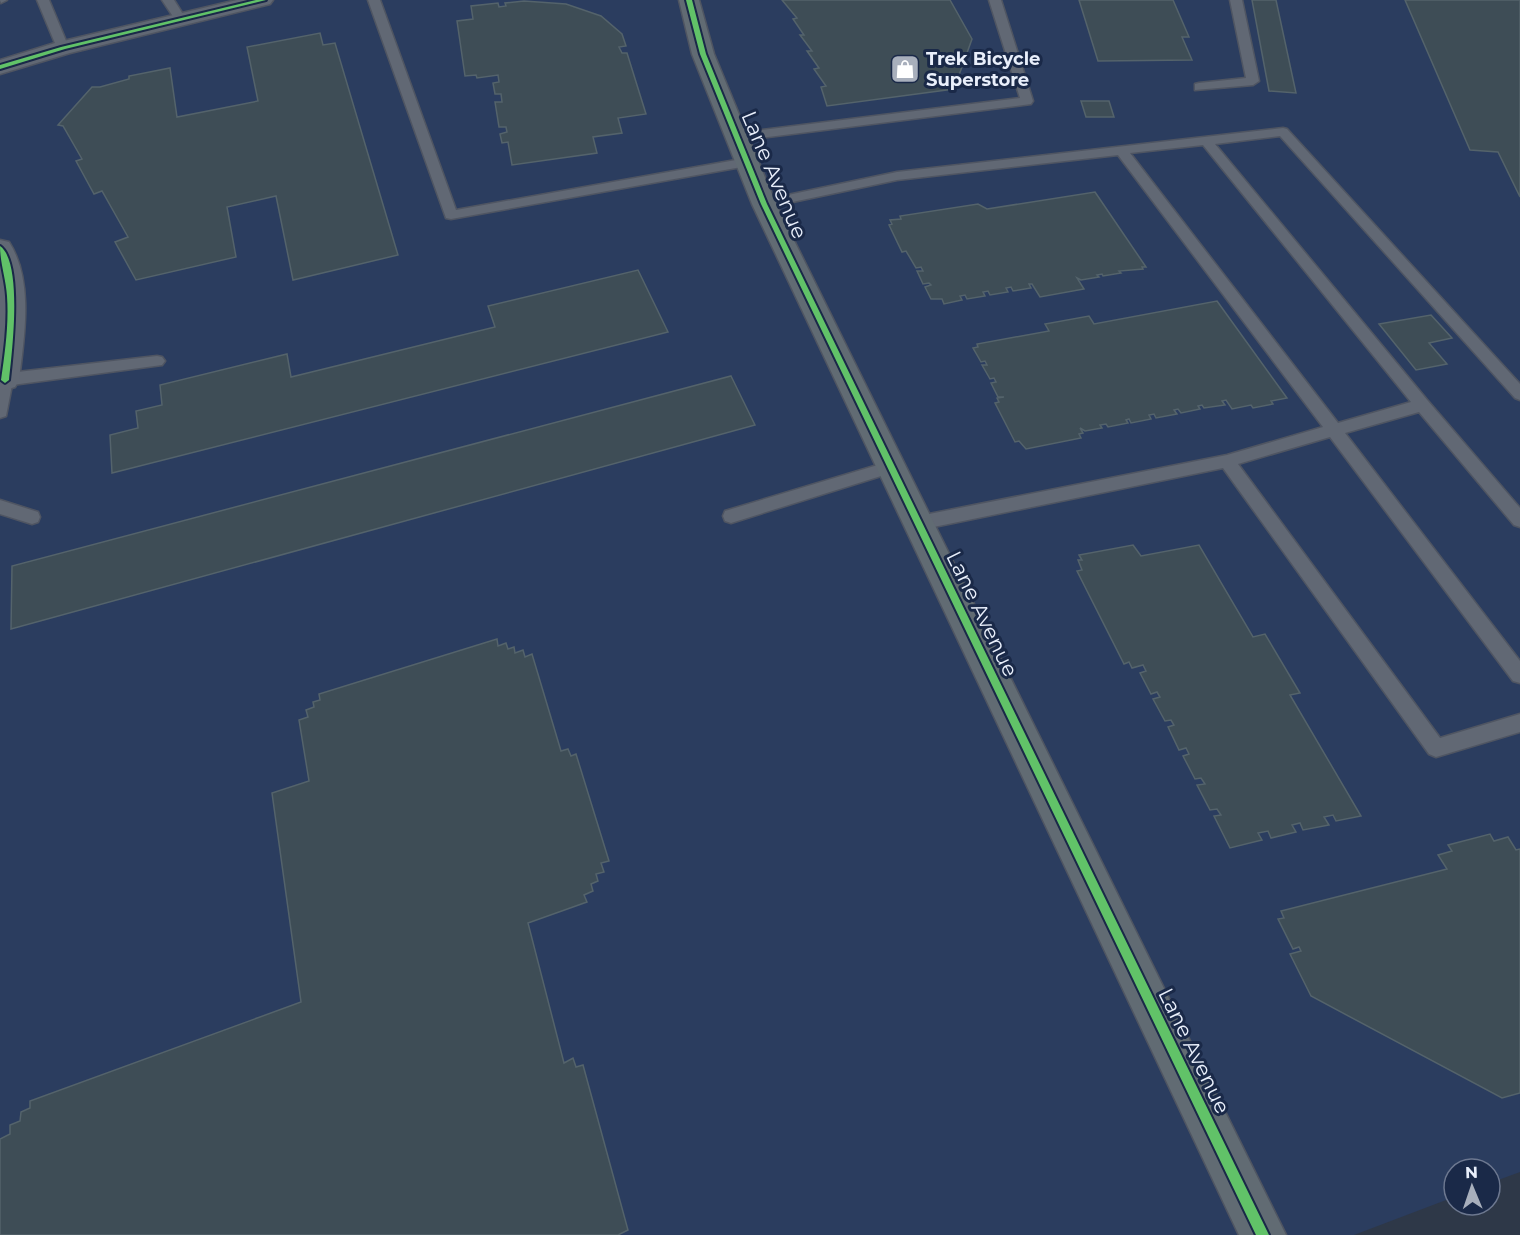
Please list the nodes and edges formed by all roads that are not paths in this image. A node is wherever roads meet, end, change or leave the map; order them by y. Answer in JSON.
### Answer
{"nodes":[{"id":1,"x":43,"y":0,"type":"edge"},
{"id":2,"x":168,"y":0,"type":"edge"},
{"id":3,"x":263,"y":0,"type":"edge"},
{"id":4,"x":374,"y":0,"type":"edge"},
{"id":5,"x":689,"y":0,"type":"edge"},
{"id":6,"x":996,"y":0,"type":"edge"},
{"id":7,"x":1236,"y":0,"type":"edge"},
{"id":8,"x":180,"y":19,"type":"junction"},
{"id":9,"x":63,"y":48,"type":"junction"},
{"id":10,"x":0,"y":67,"type":"edge"},
{"id":11,"x":1199,"y":87,"type":"dead end"},
{"id":12,"x":1206,"y":141,"type":"junction"},
{"id":13,"x":742,"y":150,"type":"junction"},
{"id":14,"x":1121,"y":150,"type":"junction"},
{"id":15,"x":764,"y":204,"type":"junction"},
{"id":16,"x":0,"y":248,"type":"edge"},
{"id":17,"x":157,"y":361,"type":"dead end"},
{"id":18,"x":3,"y":379,"type":"edge"},
{"id":19,"x":1520,"y":394,"type":"edge"},
{"id":20,"x":1422,"y":405,"type":"junction"},
{"id":21,"x":0,"y":412,"type":"edge"},
{"id":22,"x":1335,"y":431,"type":"junction"},
{"id":23,"x":1227,"y":460,"type":"junction"},
{"id":24,"x":891,"y":467,"type":"junction"},
{"id":25,"x":0,"y":507,"type":"edge"},
{"id":26,"x":731,"y":516,"type":"dead end"},
{"id":27,"x":32,"y":517,"type":"dead end"},
{"id":28,"x":1520,"y":520,"type":"edge"},
{"id":29,"x":919,"y":523,"type":"junction"},
{"id":30,"x":1520,"y":675,"type":"edge"},
{"id":31,"x":1520,"y":723,"type":"edge"},
{"id":32,"x":1263,"y":1235,"type":"edge"}],
"edges":[{"from":1,"to":9,"type":"lane"},
{"from":2,"to":8,"type":"lane"},
{"from":3,"to":8,"type":"street"},
{"from":4,"to":13,"type":"lane"},
{"from":5,"to":13,"type":"main road","name":"Lane Avenue"},
{"from":6,"to":13,"type":"lane"},
{"from":7,"to":11,"type":"lane"},
{"from":8,"to":9,"type":"street"},
{"from":9,"to":10,"type":"street"},
{"from":12,"to":14,"type":"lane"},
{"from":12,"to":19,"type":"lane"},
{"from":12,"to":20,"type":"lane"},
{"from":13,"to":15,"type":"main road","name":"Lane Avenue"},
{"from":14,"to":15,"type":"lane"},
{"from":14,"to":22,"type":"lane"},
{"from":15,"to":24,"type":"main road","name":"Lane Avenue"},
{"from":16,"to":18,"type":"street"},
{"from":17,"to":18,"type":"lane"},
{"from":18,"to":21,"type":"lane"},
{"from":20,"to":22,"type":"lane"},
{"from":20,"to":28,"type":"lane"},
{"from":22,"to":23,"type":"lane"},
{"from":22,"to":30,"type":"lane"},
{"from":23,"to":29,"type":"lane"},
{"from":23,"to":31,"type":"lane"},
{"from":24,"to":26,"type":"lane"},
{"from":24,"to":29,"type":"main road","name":"Lane Avenue"},
{"from":25,"to":27,"type":"lane"},
{"from":29,"to":32,"type":"main road","name":"Lane Avenue"}]}
